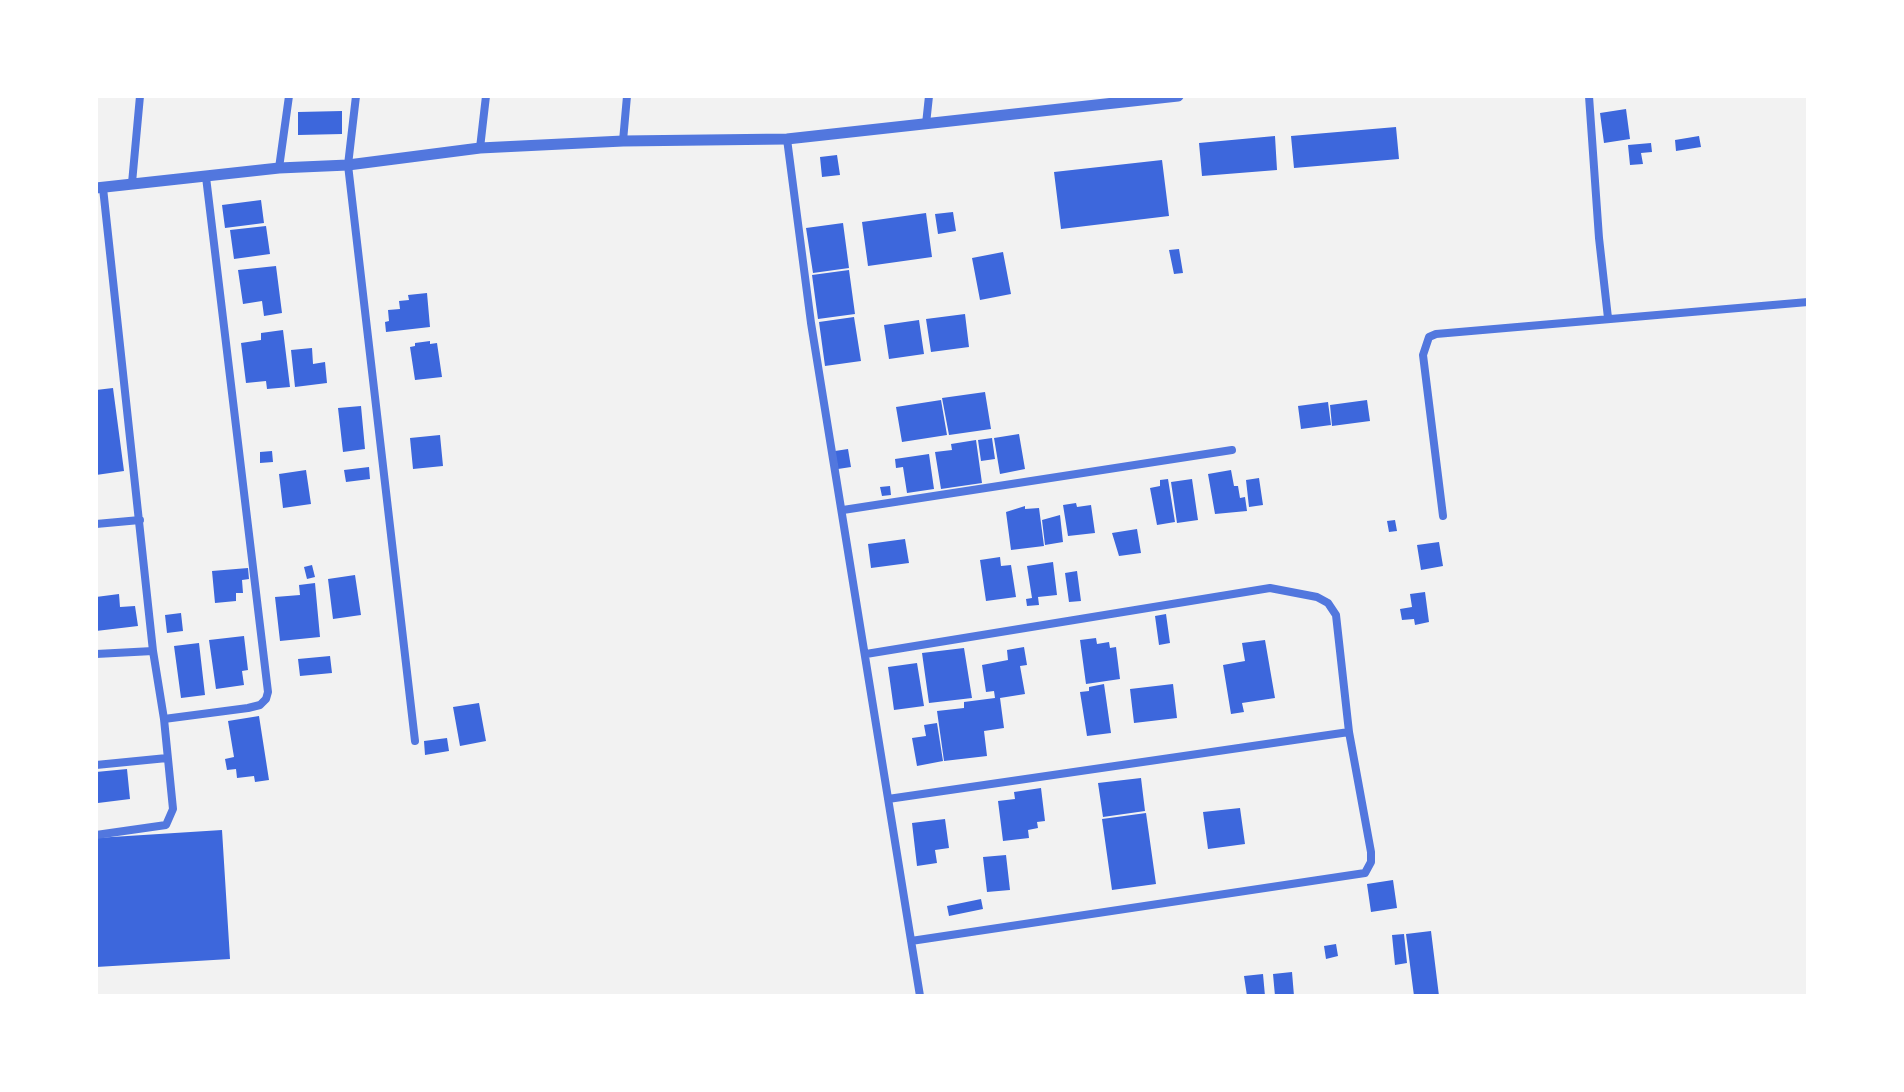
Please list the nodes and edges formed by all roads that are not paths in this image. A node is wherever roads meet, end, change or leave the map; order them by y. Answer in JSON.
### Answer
{"nodes":[{"id":1,"x":140,"y":96,"type":"edge"},
{"id":2,"x":289,"y":96,"type":"edge"},
{"id":3,"x":356,"y":96,"type":"edge"},
{"id":4,"x":486,"y":96,"type":"edge"},
{"id":5,"x":627,"y":96,"type":"edge"},
{"id":6,"x":929,"y":96,"type":"edge"},
{"id":7,"x":1178,"y":96,"type":"edge"},
{"id":8,"x":1589,"y":96,"type":"edge"},
{"id":9,"x":1162,"y":97,"type":"edge"},
{"id":10,"x":926,"y":124,"type":"junction"},
{"id":11,"x":787,"y":139,"type":"junction"},
{"id":12,"x":623,"y":141,"type":"junction"},
{"id":13,"x":480,"y":148,"type":"junction"},
{"id":14,"x":348,"y":165,"type":"junction"},
{"id":15,"x":279,"y":168,"type":"junction"},
{"id":16,"x":206,"y":177,"type":"junction"},
{"id":17,"x":132,"y":183,"type":"junction"},
{"id":18,"x":99,"y":188,"type":"edge"},
{"id":19,"x":1808,"y":302,"type":"edge"},
{"id":20,"x":1608,"y":318,"type":"junction"},
{"id":21,"x":1232,"y":450,"type":"dead end"},
{"id":22,"x":843,"y":510,"type":"junction"},
{"id":23,"x":1443,"y":516,"type":"dead end"},
{"id":24,"x":140,"y":520,"type":"junction"},
{"id":25,"x":96,"y":524,"type":"edge"},
{"id":26,"x":153,"y":651,"type":"junction"},
{"id":27,"x":96,"y":654,"type":"edge"},
{"id":28,"x":866,"y":654,"type":"junction"},
{"id":29,"x":164,"y":719,"type":"junction"},
{"id":30,"x":1349,"y":732,"type":"junction"},
{"id":31,"x":415,"y":741,"type":"dead end"},
{"id":32,"x":167,"y":758,"type":"junction"},
{"id":33,"x":96,"y":765,"type":"edge"},
{"id":34,"x":888,"y":799,"type":"junction"},
{"id":35,"x":96,"y":835,"type":"edge"},
{"id":36,"x":911,"y":941,"type":"junction"},
{"id":37,"x":920,"y":996,"type":"edge"}],
"edges":[{"from":1,"to":17,"type":"street"},
{"from":2,"to":15,"type":"street"},
{"from":3,"to":14,"type":"street"},
{"from":4,"to":13,"type":"street"},
{"from":5,"to":12,"type":"street"},
{"from":6,"to":10,"type":"street"},
{"from":7,"to":9,"type":"street"},
{"from":8,"to":20,"type":"street"},
{"from":9,"to":10,"type":"street"},
{"from":10,"to":11,"type":"street"},
{"from":11,"to":12,"type":"street"},
{"from":11,"to":22,"type":"street"},
{"from":12,"to":13,"type":"street"},
{"from":13,"to":14,"type":"street"},
{"from":14,"to":15,"type":"street"},
{"from":14,"to":31,"type":"street"},
{"from":15,"to":16,"type":"street"},
{"from":16,"to":17,"type":"street"},
{"from":16,"to":29,"type":"street"},
{"from":17,"to":18,"type":"street"},
{"from":18,"to":24,"type":"street"},
{"from":19,"to":20,"type":"street"},
{"from":20,"to":23,"type":"street"},
{"from":21,"to":22,"type":"street"},
{"from":22,"to":28,"type":"street"},
{"from":24,"to":25,"type":"street"},
{"from":24,"to":26,"type":"street"},
{"from":26,"to":27,"type":"street"},
{"from":26,"to":29,"type":"street"},
{"from":28,"to":30,"type":"street"},
{"from":28,"to":34,"type":"street"},
{"from":29,"to":32,"type":"street"},
{"from":30,"to":34,"type":"street"},
{"from":30,"to":36,"type":"street"},
{"from":32,"to":33,"type":"street"},
{"from":32,"to":35,"type":"street"},
{"from":34,"to":36,"type":"street"},
{"from":36,"to":37,"type":"street"}]}
